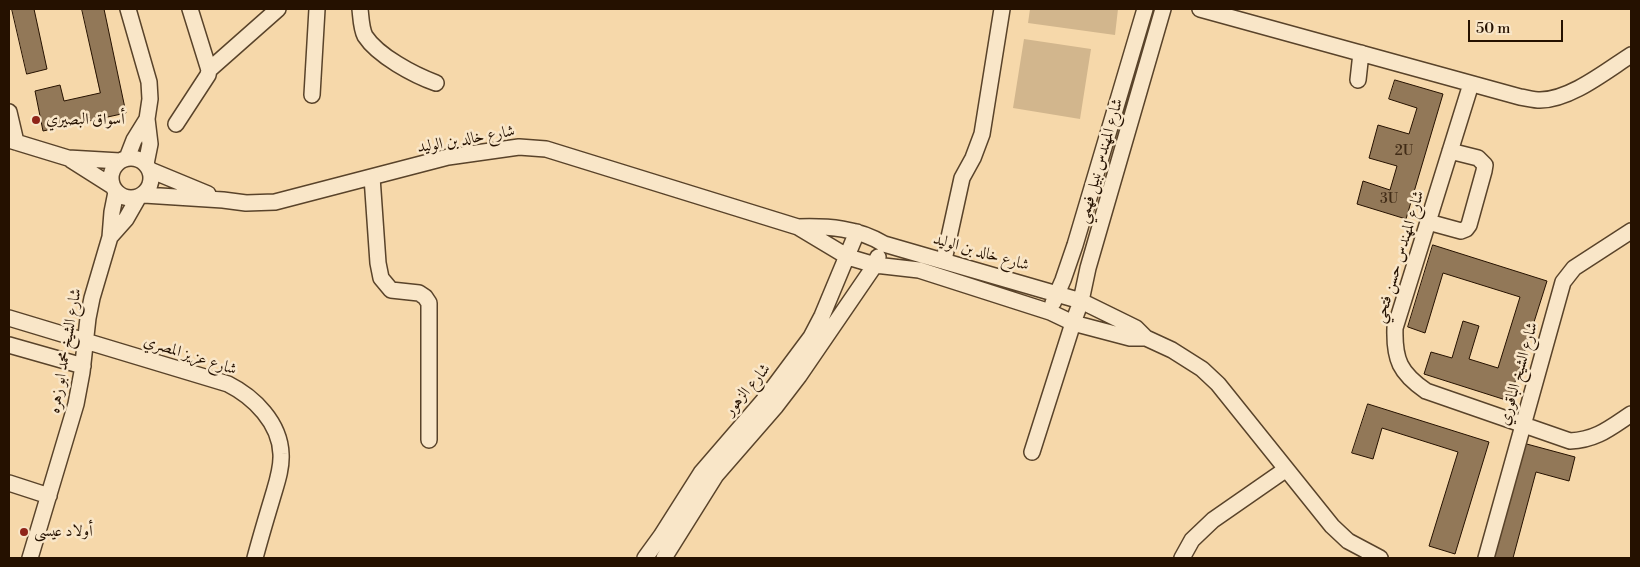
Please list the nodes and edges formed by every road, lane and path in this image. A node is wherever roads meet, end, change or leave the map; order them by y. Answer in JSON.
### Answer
{"nodes":[{"id":1,"x":128,"y":9,"type":"edge"},
{"id":2,"x":190,"y":9,"type":"edge"},
{"id":3,"x":278,"y":9,"type":"edge"},
{"id":4,"x":317,"y":9,"type":"edge"},
{"id":5,"x":360,"y":9,"type":"edge"},
{"id":6,"x":1002,"y":9,"type":"edge"},
{"id":7,"x":1145,"y":9,"type":"edge"},
{"id":8,"x":1163,"y":9,"type":"edge"},
{"id":9,"x":1200,"y":9,"type":"edge"},
{"id":10,"x":1361,"y":53,"type":"junction"},
{"id":11,"x":1631,"y":55,"type":"edge"},
{"id":12,"x":209,"y":70,"type":"junction"},
{"id":13,"x":1358,"y":80,"type":"dead end"},
{"id":14,"x":436,"y":82,"type":"dead end"},
{"id":15,"x":1471,"y":84,"type":"junction"},
{"id":16,"x":312,"y":95,"type":"dead end"},
{"id":17,"x":9,"y":112,"type":"edge"},
{"id":18,"x":147,"y":120,"type":"junction"},
{"id":19,"x":176,"y":124,"type":"dead end"},
{"id":20,"x":13,"y":141,"type":"edge"},
{"id":21,"x":1450,"y":151,"type":"junction"},
{"id":22,"x":68,"y":158,"type":"junction"},
{"id":23,"x":124,"y":160,"type":"junction"},
{"id":24,"x":148,"y":167,"type":"junction"},
{"id":25,"x":372,"y":177,"type":"junction"},
{"id":26,"x":114,"y":189,"type":"junction"},
{"id":27,"x":141,"y":196,"type":"junction"},
{"id":28,"x":223,"y":200,"type":"junction"},
{"id":29,"x":1428,"y":222,"type":"junction"},
{"id":30,"x":798,"y":226,"type":"junction"},
{"id":31,"x":1631,"y":231,"type":"edge"},
{"id":32,"x":857,"y":232,"type":"junction"},
{"id":33,"x":110,"y":237,"type":"junction"},
{"id":34,"x":884,"y":244,"type":"junction"},
{"id":35,"x":848,"y":257,"type":"junction"},
{"id":36,"x":944,"y":260,"type":"junction"},
{"id":37,"x":875,"y":265,"type":"junction"},
{"id":38,"x":1056,"y":294,"type":"junction"},
{"id":39,"x":1081,"y":302,"type":"junction"},
{"id":40,"x":1050,"y":312,"type":"junction"},
{"id":41,"x":9,"y":318,"type":"edge"},
{"id":42,"x":1073,"y":323,"type":"junction"},
{"id":43,"x":1146,"y":338,"type":"junction"},
{"id":44,"x":85,"y":342,"type":"junction"},
{"id":45,"x":9,"y":345,"type":"edge"},
{"id":46,"x":83,"y":366,"type":"junction"},
{"id":47,"x":1631,"y":414,"type":"edge"},
{"id":48,"x":1524,"y":425,"type":"junction"},
{"id":49,"x":429,"y":440,"type":"dead end"},
{"id":50,"x":1032,"y":452,"type":"dead end"},
{"id":51,"x":1285,"y":470,"type":"junction"},
{"id":52,"x":9,"y":483,"type":"edge"},
{"id":53,"x":48,"y":496,"type":"junction"},
{"id":54,"x":30,"y":558,"type":"edge"},
{"id":55,"x":255,"y":558,"type":"edge"},
{"id":56,"x":645,"y":558,"type":"edge"},
{"id":57,"x":664,"y":558,"type":"edge"},
{"id":58,"x":1182,"y":558,"type":"edge"},
{"id":59,"x":1380,"y":558,"type":"edge"},
{"id":60,"x":1486,"y":558,"type":"edge"}],
"edges":[{"from":1,"to":18,"type":"street"},
{"from":2,"to":12,"type":"street"},
{"from":3,"to":12,"type":"street"},
{"from":4,"to":16,"type":"street"},
{"from":5,"to":14,"type":"street"},
{"from":6,"to":36,"type":"street"},
{"from":7,"to":38,"type":"street","name":"شارع المهندس نبيل فهمي"},
{"from":8,"to":39,"type":"street","name":"شارع المهندس نبيل فهمي"},
{"from":9,"to":10,"type":"street"},
{"from":10,"to":13,"type":"street"},
{"from":10,"to":15,"type":"street"},
{"from":11,"to":15,"type":"street"},
{"from":12,"to":19,"type":"street"},
{"from":15,"to":21,"type":"street","name":"شارع المهندس حسن فتحي"},
{"from":17,"to":20,"type":"street"},
{"from":18,"to":23,"type":"street"},
{"from":18,"to":24,"type":"street"},
{"from":20,"to":22,"type":"street"},
{"from":21,"to":29,"type":"street","name":"شارع المهندس حسن فتحي"},
{"from":21,"to":29,"type":"street"},
{"from":22,"to":23,"type":"street"},
{"from":22,"to":26,"type":"street"},
{"from":23,"to":24,"type":"street"},
{"from":23,"to":26,"type":"street"},
{"from":24,"to":27,"type":"street"},
{"from":24,"to":28,"type":"street","name":"شارع خالد بن الوليد"},
{"from":25,"to":28,"type":"street","name":"شارع خالد بن الوليد"},
{"from":25,"to":30,"type":"street","name":"شارع خالد بن الوليد"},
{"from":25,"to":49,"type":"street"},
{"from":26,"to":27,"type":"street"},
{"from":26,"to":33,"type":"street","name":"شارع الشيخ محمد ابو زهره"},
{"from":27,"to":28,"type":"street","name":"شارع خالد بن الوليد"},
{"from":27,"to":33,"type":"street","name":"شارع الشيخ محمد ابو زهره"},
{"from":29,"to":48,"type":"street","name":"شارع المهندس حسن فتحي"},
{"from":30,"to":32,"type":"street","name":"شارع خالد بن الوليد"},
{"from":30,"to":35,"type":"street","name":"شارع خالد بن الوليد"},
{"from":31,"to":48,"type":"street","name":"شارع الشيخ الباقوري"},
{"from":32,"to":34,"type":"street","name":"شارع خالد بن الوليد"},
{"from":32,"to":35,"type":"street","name":"شارع الزهور"},
{"from":33,"to":44,"type":"street","name":"شارع الشيخ محمد ابو زهره"},
{"from":34,"to":36,"type":"street","name":"شارع خالد بن الوليد"},
{"from":34,"to":37,"type":"street","name":"شارع الزهور"},
{"from":35,"to":37,"type":"street","name":"شارع خالد بن الوليد"},
{"from":35,"to":56,"type":"street","name":"شارع الزهور"},
{"from":36,"to":38,"type":"street","name":"شارع خالد بن الوليد"},
{"from":37,"to":40,"type":"street","name":"شارع خالد بن الوليد"},
{"from":37,"to":57,"type":"street","name":"شارع الزهور"},
{"from":38,"to":39,"type":"street","name":"شارع خالد بن الوليد"},
{"from":38,"to":40,"type":"street","name":"شارع المهندس نبيل فهمي"},
{"from":39,"to":42,"type":"street","name":"شارع المهندس نبيل فهمي"},
{"from":39,"to":43,"type":"street","name":"شارع خالد بن الوليد"},
{"from":40,"to":42,"type":"street","name":"شارع خالد بن الوليد"},
{"from":41,"to":44,"type":"street","name":"شارع عزيز المصري"},
{"from":42,"to":43,"type":"street","name":"شارع خالد بن الوليد"},
{"from":42,"to":50,"type":"street","name":"شارع المهندس نبيل فهمي"},
{"from":43,"to":51,"type":"street","name":"شارع خالد بن الوليد"},
{"from":44,"to":46,"type":"street","name":"شارع الشيخ محمد ابو زهره"},
{"from":44,"to":55,"type":"street","name":"شارع عزيز المصري"},
{"from":45,"to":46,"type":"street"},
{"from":46,"to":53,"type":"street","name":"شارع الشيخ محمد ابو زهره"},
{"from":47,"to":48,"type":"street","name":"شارع المهندس حسن فتحي"},
{"from":48,"to":60,"type":"street","name":"شارع الشيخ الباقوري"},
{"from":51,"to":58,"type":"street"},
{"from":51,"to":59,"type":"street","name":"شارع خالد بن الوليد"},
{"from":52,"to":53,"type":"street"},
{"from":53,"to":54,"type":"street","name":"شارع الشيخ محمد ابو زهره"}]}
